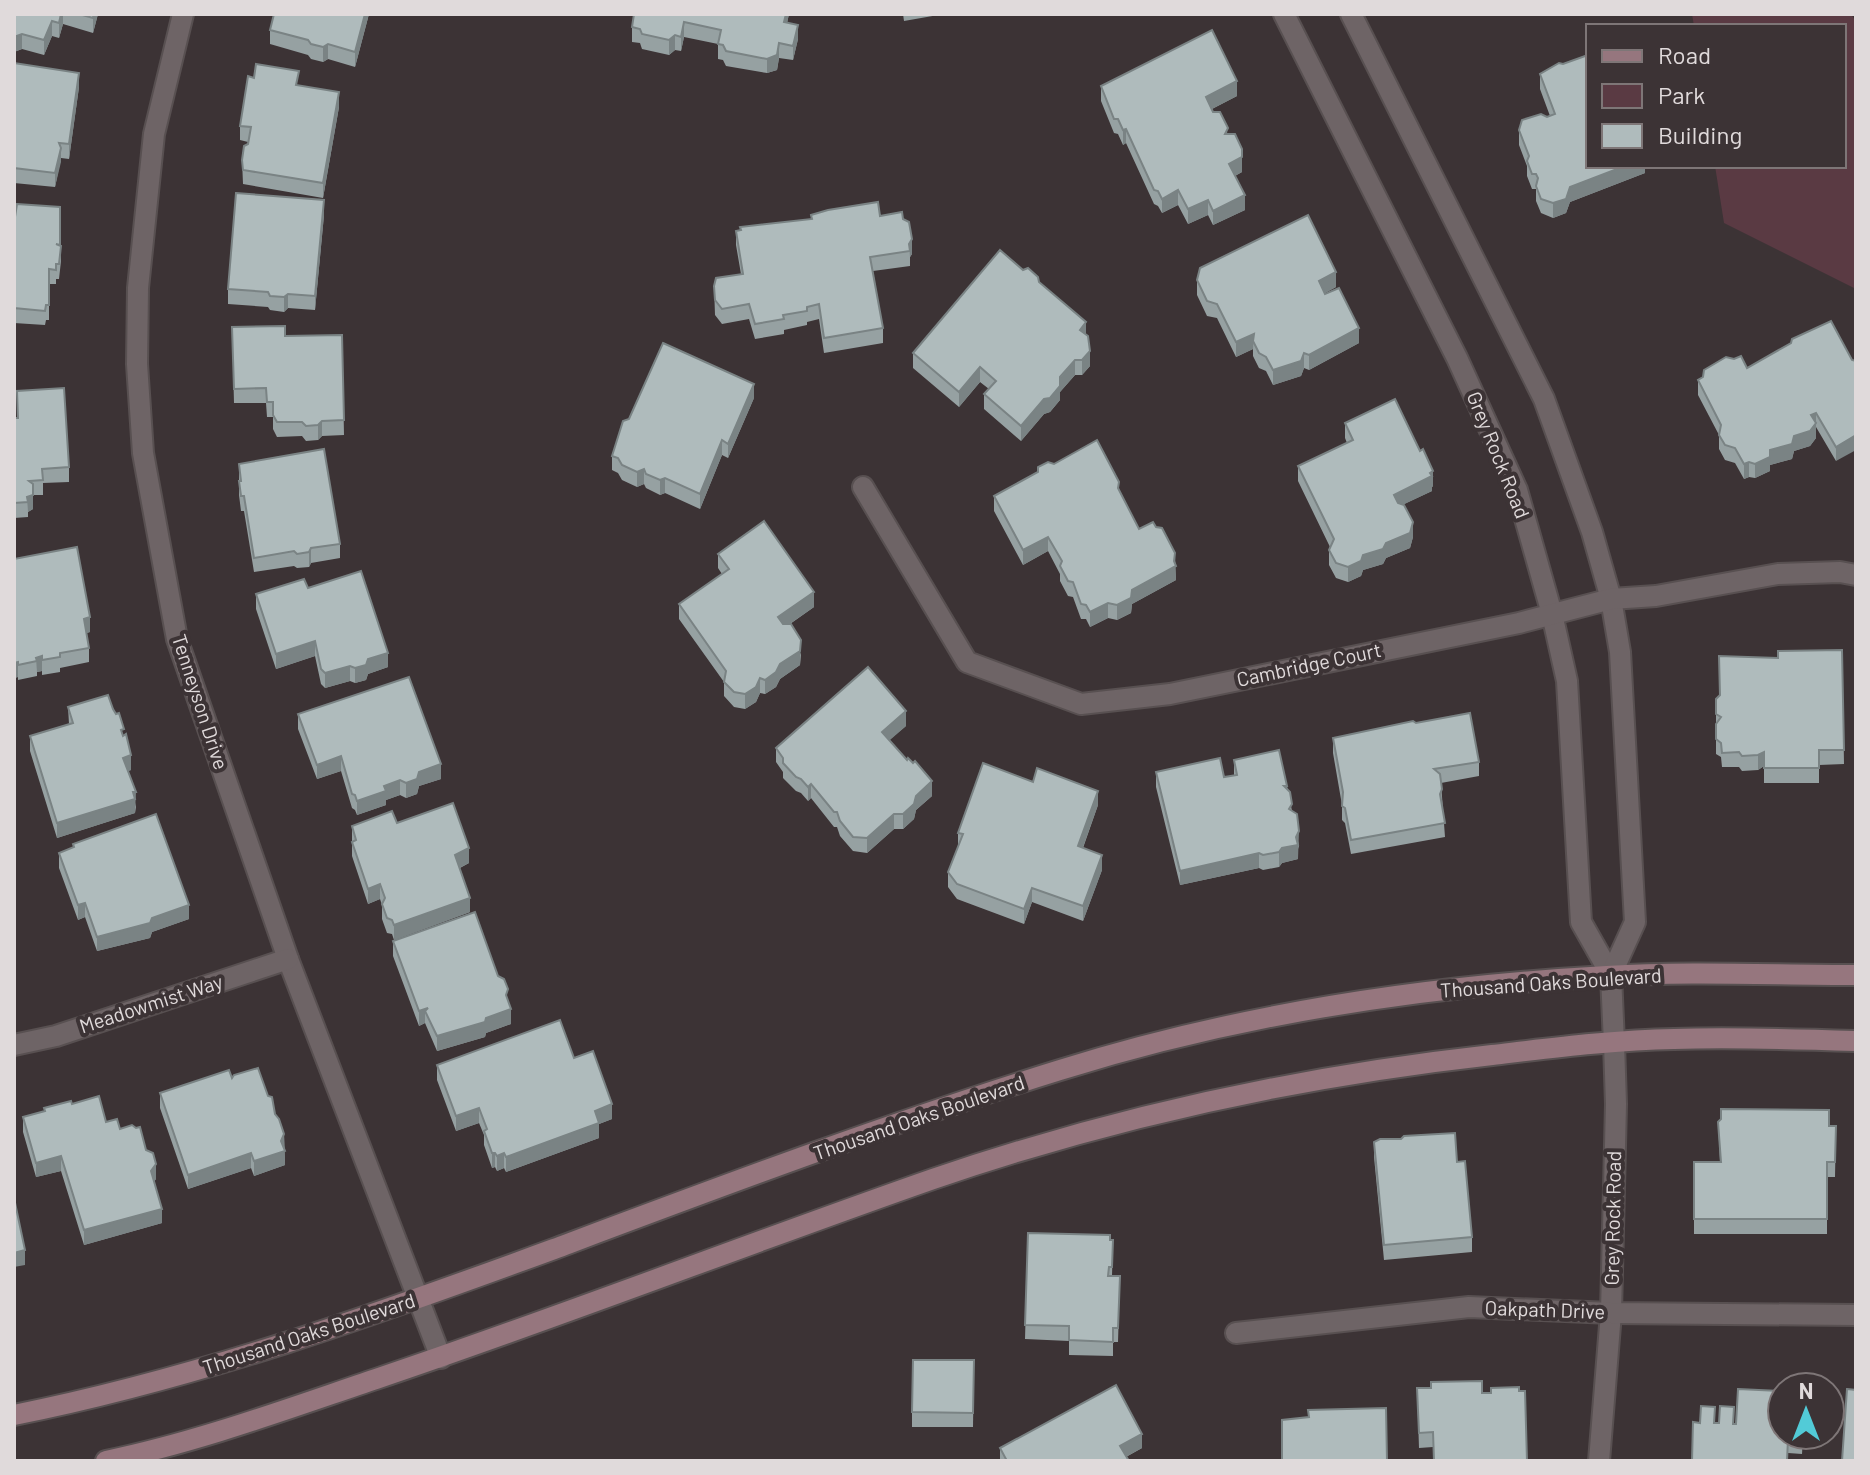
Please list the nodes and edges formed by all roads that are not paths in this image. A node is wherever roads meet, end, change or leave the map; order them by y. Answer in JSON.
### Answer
{"nodes":[{"id":1,"x":183,"y":14,"type":"edge"},
{"id":2,"x":1284,"y":14,"type":"edge"},
{"id":3,"x":1351,"y":14,"type":"edge"},
{"id":4,"x":863,"y":487,"type":"dead end"},
{"id":5,"x":1856,"y":575,"type":"edge"},
{"id":6,"x":1611,"y":599,"type":"junction"},
{"id":7,"x":1552,"y":614,"type":"junction"},
{"id":8,"x":288,"y":959,"type":"junction"},
{"id":9,"x":1611,"y":975,"type":"junction"},
{"id":10,"x":1856,"y":975,"type":"edge"},
{"id":11,"x":1856,"y":1041,"type":"edge"},
{"id":12,"x":1614,"y":1043,"type":"junction"},
{"id":13,"x":14,"y":1045,"type":"edge"},
{"id":14,"x":418,"y":1299,"type":"junction"},
{"id":15,"x":1611,"y":1313,"type":"junction"},
{"id":16,"x":1856,"y":1315,"type":"edge"},
{"id":17,"x":1236,"y":1333,"type":"dead end"},
{"id":18,"x":441,"y":1358,"type":"junction"},
{"id":19,"x":14,"y":1415,"type":"edge"},
{"id":20,"x":106,"y":1461,"type":"edge"},
{"id":21,"x":1599,"y":1461,"type":"edge"}],
"edges":[{"from":1,"to":8,"type":"street","name":"Tenneyson Drive"},
{"from":2,"to":7,"type":"street","name":"Grey Rock Road"},
{"from":3,"to":6,"type":"street","name":"Grey Rock Road"},
{"from":4,"to":7,"type":"street","name":"Cambridge Court"},
{"from":5,"to":6,"type":"street","name":"Cambridge Court"},
{"from":6,"to":7,"type":"street","name":"Cambridge Court"},
{"from":6,"to":9,"type":"street","name":"Grey Rock Road"},
{"from":7,"to":9,"type":"street","name":"Grey Rock Road"},
{"from":8,"to":13,"type":"street","name":"Meadowmist Way"},
{"from":8,"to":14,"type":"street","name":"Tenneyson Drive"},
{"from":9,"to":10,"type":"main road","name":"Thousand Oaks Boulevard"},
{"from":9,"to":12,"type":"street","name":"Grey Rock Road"},
{"from":9,"to":14,"type":"main road","name":"Thousand Oaks Boulevard"},
{"from":11,"to":12,"type":"main road"},
{"from":12,"to":15,"type":"street","name":"Grey Rock Road"},
{"from":12,"to":18,"type":"main road"},
{"from":14,"to":18,"type":"street","name":"Tenneyson Drive"},
{"from":14,"to":19,"type":"main road","name":"Thousand Oaks Boulevard"},
{"from":15,"to":16,"type":"street","name":"Oakpath Drive"},
{"from":15,"to":17,"type":"street","name":"Oakpath Drive"},
{"from":15,"to":21,"type":"street","name":"Grey Rock Road"},
{"from":18,"to":20,"type":"main road"}]}
